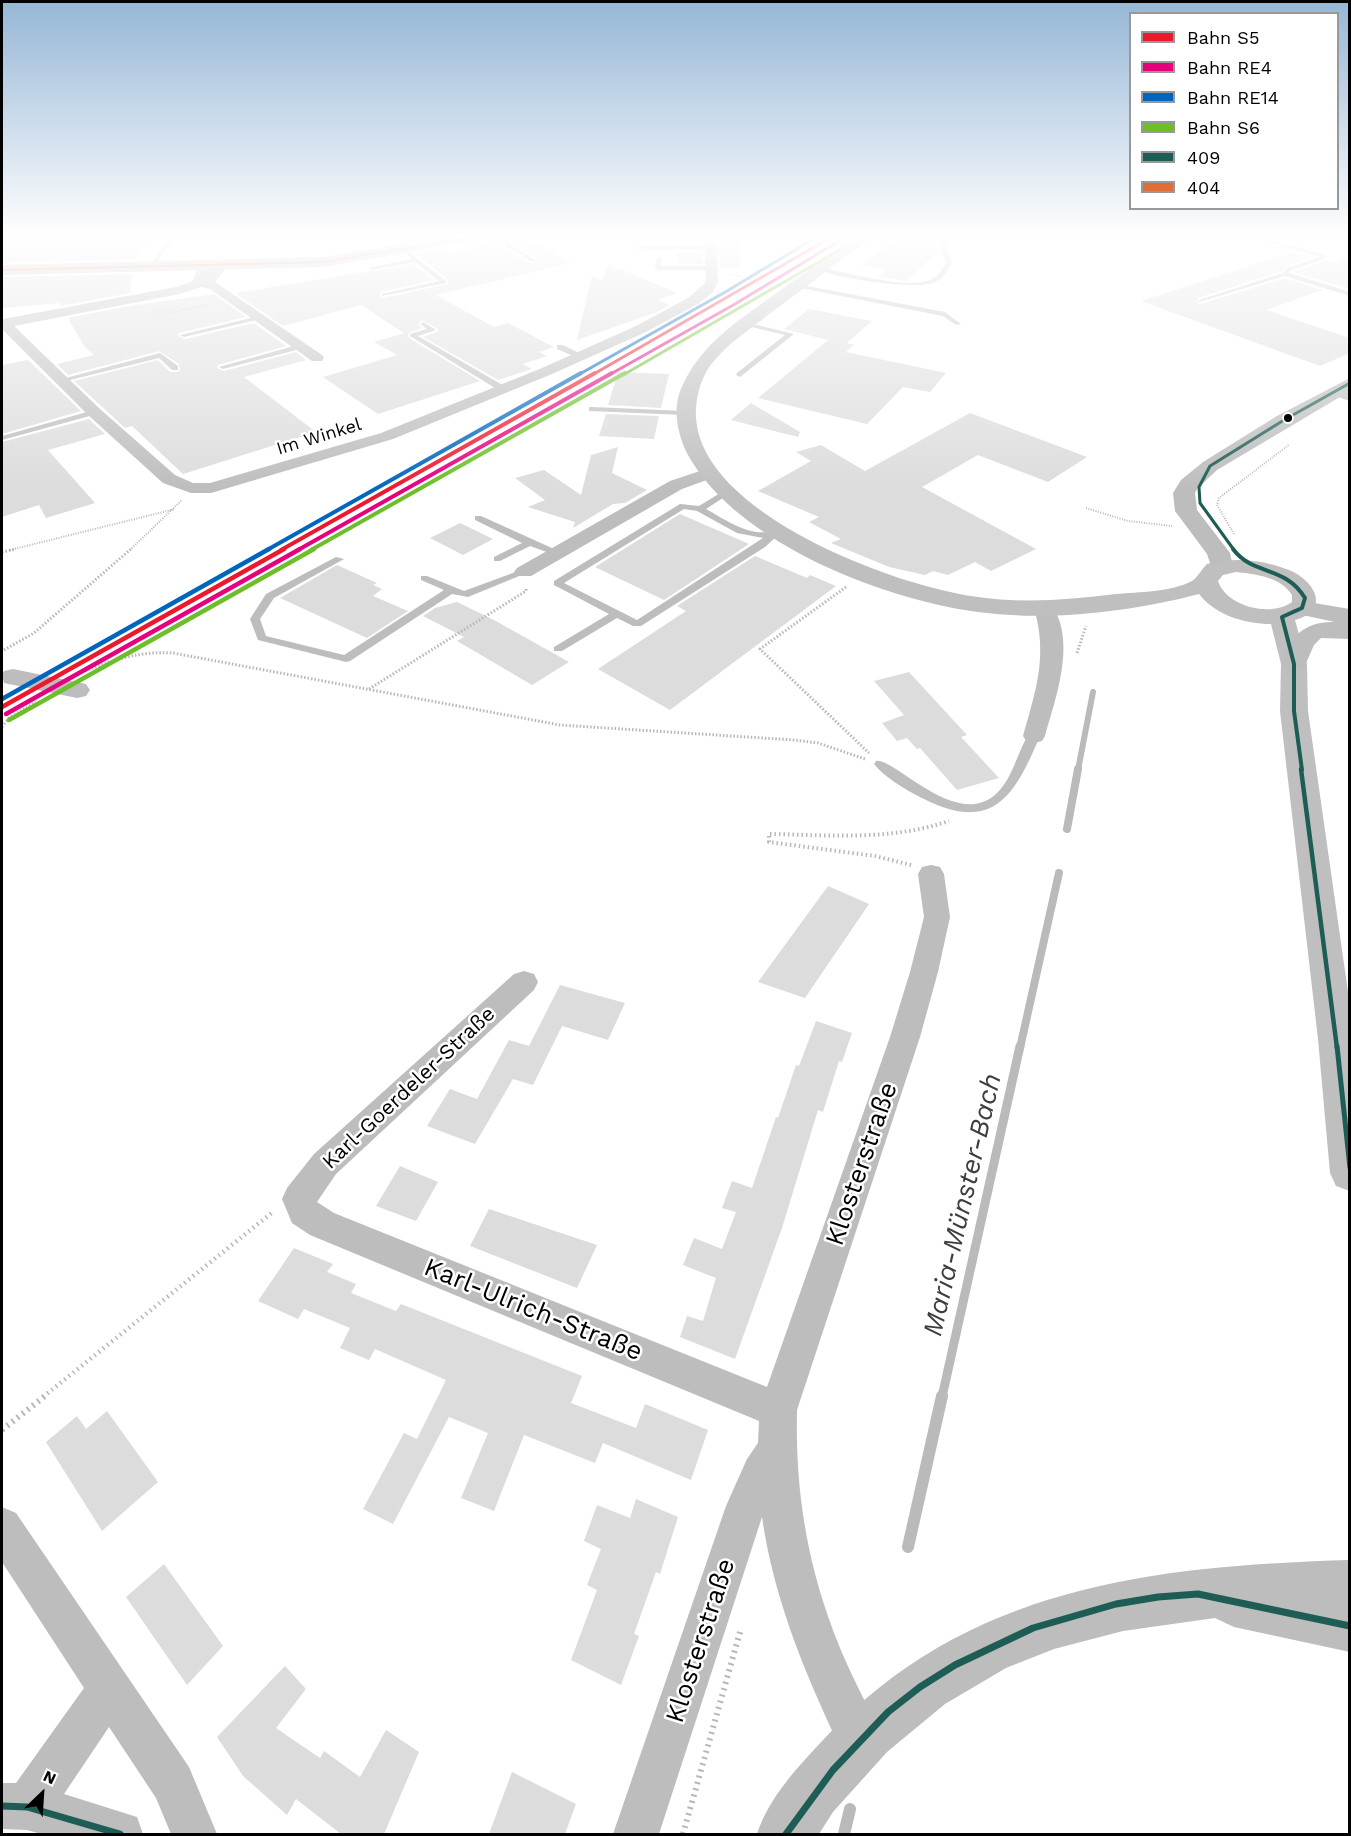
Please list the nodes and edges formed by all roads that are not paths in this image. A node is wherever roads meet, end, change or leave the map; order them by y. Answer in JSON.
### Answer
{"nodes":[{"id":1,"x":19,"y":321,"type":"edge"},
{"id":2,"x":247,"y":321,"type":"edge"},
{"id":3,"x":263,"y":321,"type":"edge"},
{"id":4,"x":655,"y":321,"type":"edge"},
{"id":5,"x":750,"y":321,"type":"edge"},
{"id":6,"x":953,"y":321,"type":"edge"},
{"id":7,"x":2,"y":324,"type":"edge"},
{"id":8,"x":423,"y":324,"type":"dead end"},
{"id":9,"x":745,"y":324,"type":"junction"},
{"id":10,"x":957,"y":324,"type":"dead end"},
{"id":11,"x":184,"y":335,"type":"dead end"},
{"id":12,"x":301,"y":346,"type":"junction"},
{"id":13,"x":560,"y":347,"type":"dead end"},
{"id":14,"x":581,"y":356,"type":"junction"},
{"id":15,"x":317,"y":358,"type":"dead end"},
{"id":16,"x":223,"y":367,"type":"dead end"},
{"id":17,"x":175,"y":368,"type":"dead end"},
{"id":18,"x":740,"y":375,"type":"dead end"},
{"id":19,"x":62,"y":380,"type":"junction"},
{"id":20,"x":503,"y":389,"type":"junction"},
{"id":21,"x":1344,"y":390,"type":"edge"},
{"id":22,"x":592,"y":409,"type":"dead end"},
{"id":23,"x":94,"y":412,"type":"junction"},
{"id":24,"x":685,"y":414,"type":"junction"},
{"id":25,"x":2,"y":438,"type":"edge"},
{"id":26,"x":1205,"y":469,"type":"junction"},
{"id":27,"x":709,"y":473,"type":"junction"},
{"id":28,"x":728,"y":492,"type":"junction"},
{"id":29,"x":700,"y":509,"type":"junction"},
{"id":30,"x":478,"y":518,"type":"dead end"},
{"id":31,"x":773,"y":535,"type":"junction"},
{"id":32,"x":529,"y":543,"type":"junction"},
{"id":33,"x":558,"y":553,"type":"junction"},
{"id":34,"x":497,"y":559,"type":"dead end"},
{"id":35,"x":339,"y":560,"type":"dead end"},
{"id":36,"x":1254,"y":566,"type":"junction"},
{"id":37,"x":524,"y":572,"type":"joint"},
{"id":38,"x":1214,"y":576,"type":"junction"},
{"id":39,"x":424,"y":578,"type":"dead end"},
{"id":40,"x":452,"y":590,"type":"junction"},
{"id":41,"x":1126,"y":601,"type":"junction"},
{"id":42,"x":1350,"y":604,"type":"edge"},
{"id":43,"x":1296,"y":606,"type":"junction"},
{"id":44,"x":1044,"y":608,"type":"junction"},
{"id":45,"x":1234,"y":609,"type":"junction"},
{"id":46,"x":617,"y":614,"type":"junction"},
{"id":47,"x":1350,"y":617,"type":"edge"},
{"id":48,"x":1350,"y":631,"type":"edge"},
{"id":49,"x":558,"y":649,"type":"dead end"},
{"id":50,"x":1294,"y":664,"type":"junction"},
{"id":51,"x":81,"y":680,"type":"road end"},
{"id":52,"x":7,"y":687,"type":"edge"},
{"id":53,"x":44,"y":703,"type":"road end"},
{"id":54,"x":1294,"y":711,"type":"junction"},
{"id":55,"x":1034,"y":736,"type":"joint"},
{"id":56,"x":880,"y":764,"type":"road end"},
{"id":57,"x":931,"y":874,"type":"road end"},
{"id":58,"x":524,"y":982,"type":"dead end"},
{"id":59,"x":1350,"y":1173,"type":"edge"},
{"id":60,"x":299,"y":1199,"type":"joint"},
{"id":61,"x":778,"y":1410,"type":"junction"},
{"id":62,"x":775,"y":1451,"type":"junction"},
{"id":63,"x":2,"y":1527,"type":"edge"},
{"id":64,"x":1350,"y":1586,"type":"edge"},
{"id":65,"x":1200,"y":1594,"type":"junction"},
{"id":66,"x":1350,"y":1626,"type":"edge"},
{"id":67,"x":110,"y":1688,"type":"junction"},
{"id":68,"x":860,"y":1740,"type":"junction"},
{"id":69,"x":14,"y":1806,"type":"edge"},
{"id":70,"x":120,"y":1834,"type":"edge"},
{"id":71,"x":194,"y":1834,"type":"edge"},
{"id":72,"x":636,"y":1834,"type":"edge"},
{"id":73,"x":786,"y":1834,"type":"edge"}],
"edges":[{"from":1,"to":7,"type":"street"},
{"from":2,"to":11,"type":"lane"},
{"from":3,"to":12,"type":"street"},
{"from":4,"to":14,"type":"street","name":"Im Winkel"},
{"from":5,"to":9,"type":"main road"},
{"from":6,"to":10,"type":"lane"},
{"from":7,"to":19,"type":"street","name":"Im Winkel"},
{"from":8,"to":20,"type":"lane"},
{"from":9,"to":18,"type":"lane"},
{"from":9,"to":24,"type":"main road"},
{"from":12,"to":15,"type":"street"},
{"from":12,"to":16,"type":"lane"},
{"from":13,"to":14,"type":"lane"},
{"from":14,"to":20,"type":"street","name":"Im Winkel"},
{"from":17,"to":19,"type":"lane"},
{"from":19,"to":23,"type":"street","name":"Im Winkel"},
{"from":20,"to":23,"type":"street","name":"Im Winkel"},
{"from":21,"to":26,"type":"main road"},
{"from":22,"to":24,"type":"lane"},
{"from":23,"to":25,"type":"lane"},
{"from":24,"to":27,"type":"main road"},
{"from":26,"to":36,"type":"main road"},
{"from":26,"to":38,"type":"main road"},
{"from":27,"to":28,"type":"main road"},
{"from":27,"to":33,"type":"street"},
{"from":28,"to":29,"type":"lane"},
{"from":28,"to":31,"type":"main road"},
{"from":29,"to":31,"type":"lane"},
{"from":29,"to":46,"type":"lane"},
{"from":30,"to":32,"type":"lane"},
{"from":31,"to":44,"type":"main road"},
{"from":31,"to":46,"type":"lane"},
{"from":32,"to":33,"type":"lane"},
{"from":32,"to":34,"type":"lane"},
{"from":33,"to":37,"type":"street"},
{"from":35,"to":40,"type":"lane"},
{"from":36,"to":38,"type":"main road"},
{"from":36,"to":43,"type":"main road"},
{"from":37,"to":40,"type":"lane"},
{"from":38,"to":41,"type":"main road"},
{"from":38,"to":45,"type":"main road"},
{"from":39,"to":40,"type":"lane"},
{"from":41,"to":44,"type":"main road"},
{"from":41,"to":45,"type":"main road"},
{"from":42,"to":43,"type":"main road"},
{"from":43,"to":45,"type":"main road"},
{"from":43,"to":47,"type":"main road"},
{"from":43,"to":50,"type":"main road"},
{"from":44,"to":55,"type":"street"},
{"from":45,"to":54,"type":"main road"},
{"from":46,"to":49,"type":"lane"},
{"from":48,"to":50,"type":"main road"},
{"from":50,"to":54,"type":"main road"},
{"from":51,"to":52,"type":"main road"},
{"from":52,"to":53,"type":"main road"},
{"from":54,"to":59,"type":"main road"},
{"from":55,"to":56,"type":"lane"},
{"from":57,"to":61,"type":"street","name":"Klosterstraße"},
{"from":58,"to":60,"type":"street","name":"Karl-Goerdeler-Straße"},
{"from":60,"to":61,"type":"street","name":"Karl-Ulrich-Straße"},
{"from":61,"to":62,"type":"street","name":"Klosterstraße"},
{"from":62,"to":68,"type":"street","name":"Klosterstraße"},
{"from":62,"to":72,"type":"street","name":"Klosterstraße"},
{"from":63,"to":67,"type":"street"},
{"from":64,"to":65,"type":"main road"},
{"from":65,"to":66,"type":"main road"},
{"from":65,"to":68,"type":"main road"},
{"from":67,"to":69,"type":"street"},
{"from":67,"to":71,"type":"street"},
{"from":68,"to":73,"type":"main road"},
{"from":69,"to":70,"type":"street"}]}
